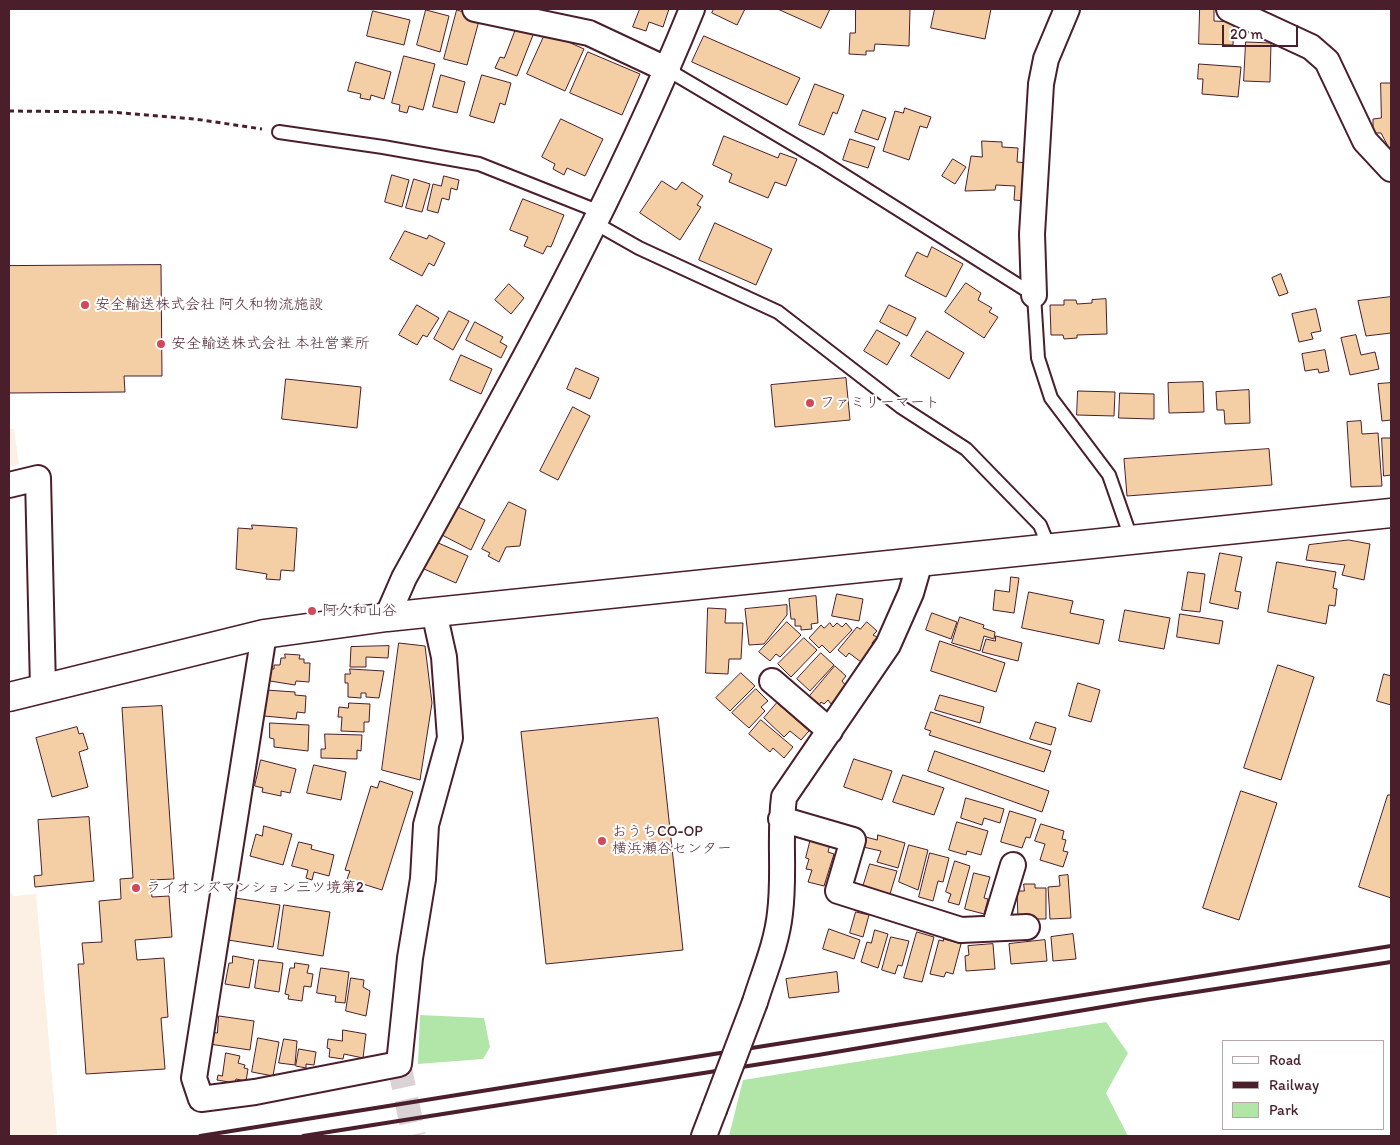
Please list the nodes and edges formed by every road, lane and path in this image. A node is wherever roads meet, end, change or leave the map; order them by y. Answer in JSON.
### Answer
{"nodes":[{"id":1,"x":475,"y":9,"type":"edge"},
{"id":2,"x":692,"y":9,"type":"edge"},
{"id":3,"x":1067,"y":9,"type":"edge"},
{"id":4,"x":1229,"y":9,"type":"edge"},
{"id":5,"x":668,"y":70,"type":"junction"},
{"id":6,"x":9,"y":111,"type":"edge"},
{"id":7,"x":279,"y":132,"type":"joint"},
{"id":8,"x":1391,"y":168,"type":"edge"},
{"id":9,"x":597,"y":217,"type":"junction"},
{"id":10,"x":1034,"y":295,"type":"junction"},
{"id":11,"x":9,"y":485,"type":"edge"},
{"id":12,"x":1391,"y":513,"type":"edge"},
{"id":13,"x":1131,"y":538,"type":"junction"},
{"id":14,"x":1049,"y":547,"type":"junction"},
{"id":15,"x":920,"y":562,"type":"junction"},
{"id":16,"x":434,"y":612,"type":"junction"},
{"id":17,"x":388,"y":617,"type":"junction"},
{"id":18,"x":264,"y":634,"type":"junction"},
{"id":19,"x":772,"y":681,"type":"dead end"},
{"id":20,"x":43,"y":688,"type":"junction"},
{"id":21,"x":9,"y":697,"type":"edge"},
{"id":22,"x":830,"y":731,"type":"junction"},
{"id":23,"x":781,"y":819,"type":"junction"},
{"id":24,"x":1012,"y":865,"type":"dead end"},
{"id":25,"x":1027,"y":927,"type":"dead end"},
{"id":26,"x":994,"y":928,"type":"junction"},
{"id":27,"x":704,"y":1136,"type":"edge"}],
"edges":[{"from":1,"to":5,"type":"street"},
{"from":2,"to":5,"type":"street"},
{"from":3,"to":10,"type":"street"},
{"from":4,"to":8,"type":"street"},
{"from":5,"to":9,"type":"street"},
{"from":5,"to":10,"type":"lane"},
{"from":6,"to":7,"type":"path"},
{"from":7,"to":9,"type":"lane"},
{"from":9,"to":14,"type":"lane"},
{"from":9,"to":17,"type":"street"},
{"from":10,"to":13,"type":"lane"},
{"from":11,"to":20,"type":"street"},
{"from":12,"to":13,"type":"street"},
{"from":13,"to":14,"type":"street"},
{"from":14,"to":15,"type":"street"},
{"from":15,"to":16,"type":"street"},
{"from":15,"to":22,"type":"street"},
{"from":16,"to":17,"type":"street"},
{"from":16,"to":18,"type":"street"},
{"from":17,"to":18,"type":"street"},
{"from":18,"to":20,"type":"street"},
{"from":19,"to":22,"type":"street"},
{"from":20,"to":21,"type":"street"},
{"from":22,"to":23,"type":"street"},
{"from":23,"to":26,"type":"street"},
{"from":23,"to":27,"type":"street","bridge":true},
{"from":24,"to":26,"type":"street"},
{"from":25,"to":26,"type":"street"}]}
